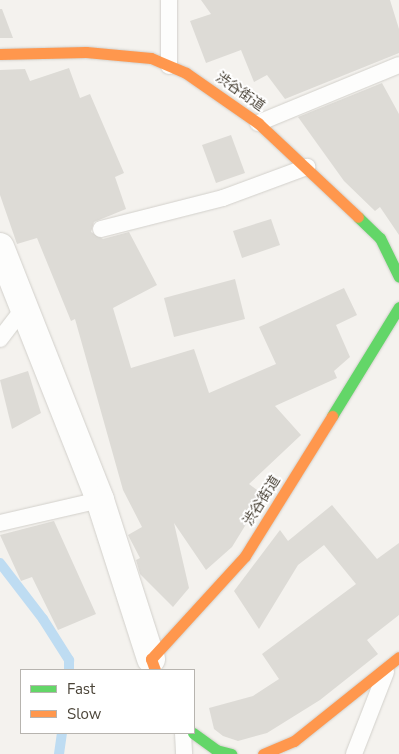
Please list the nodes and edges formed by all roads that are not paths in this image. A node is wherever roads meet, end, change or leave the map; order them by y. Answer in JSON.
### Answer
{"nodes":[{"id":1,"x":168,"y":0,"type":"edge"},
{"id":2,"x":0,"y":54,"type":"edge"},
{"id":3,"x":399,"y":65,"type":"edge"},
{"id":4,"x":169,"y":66,"type":"junction"},
{"id":5,"x":258,"y":123,"type":"junction"},
{"id":6,"x":307,"y":168,"type":"junction"},
{"id":7,"x":101,"y":229,"type":"dead end"},
{"id":8,"x":0,"y":247,"type":"edge"},
{"id":9,"x":399,"y":277,"type":"edge"},
{"id":10,"x":26,"y":305,"type":"junction"},
{"id":11,"x":399,"y":307,"type":"edge"},
{"id":12,"x":0,"y":339,"type":"edge"},
{"id":13,"x":100,"y":500,"type":"junction"},
{"id":14,"x":0,"y":523,"type":"edge"},
{"id":15,"x":394,"y":660,"type":"edge"},
{"id":16,"x":153,"y":665,"type":"edge"},
{"id":17,"x":183,"y":734,"type":"edge"},
{"id":18,"x":194,"y":734,"type":"edge"},
{"id":19,"x":184,"y":754,"type":"edge"},
{"id":20,"x":231,"y":754,"type":"edge"},
{"id":21,"x":263,"y":754,"type":"edge"},
{"id":22,"x":354,"y":754,"type":"edge"}],
"edges":[{"from":1,"to":4,"type":"lane"},
{"from":2,"to":4,"type":"main road","name":"渋谷街道"},
{"from":3,"to":5,"type":"lane"},
{"from":4,"to":5,"type":"main road","name":"渋谷街道"},
{"from":5,"to":6,"type":"main road","name":"渋谷街道"},
{"from":6,"to":7,"type":"lane"},
{"from":6,"to":9,"type":"main road","name":"渋谷街道"},
{"from":8,"to":10,"type":"street"},
{"from":10,"to":12,"type":"lane"},
{"from":10,"to":13,"type":"street"},
{"from":11,"to":16,"type":"main road","name":"渋谷街道"},
{"from":13,"to":14,"type":"lane"},
{"from":13,"to":16,"type":"street"},
{"from":15,"to":21,"type":"main road"},
{"from":15,"to":22,"type":"lane"},
{"from":17,"to":19,"type":"lane"},
{"from":18,"to":20,"type":"main road"}]}
